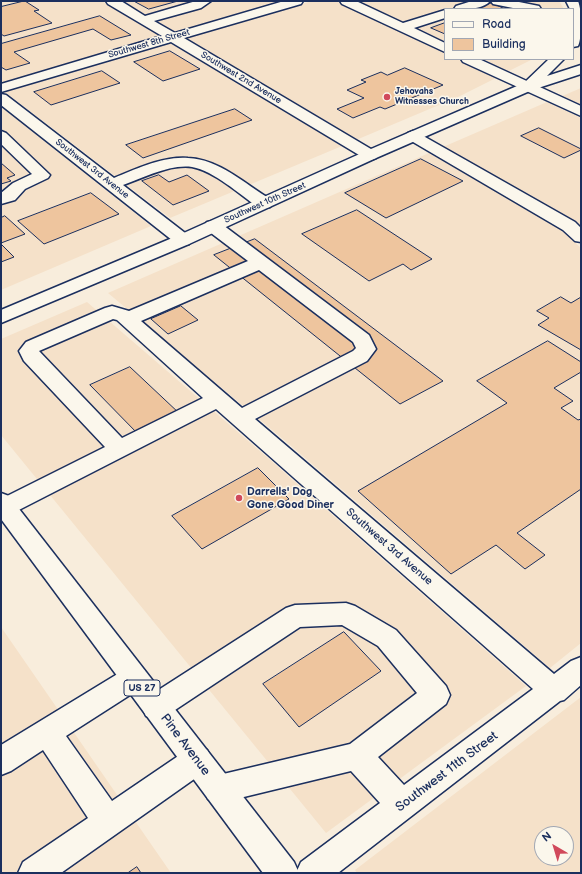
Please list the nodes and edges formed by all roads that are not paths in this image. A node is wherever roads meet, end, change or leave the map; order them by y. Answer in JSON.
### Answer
{"nodes":[{"id":1,"x":112,"y":1,"type":"edge"},
{"id":2,"x":205,"y":1,"type":"edge"},
{"id":3,"x":297,"y":1,"type":"edge"},
{"id":4,"x":346,"y":1,"type":"edge"},
{"id":5,"x":484,"y":1,"type":"edge"},
{"id":6,"x":498,"y":1,"type":"edge"},
{"id":7,"x":572,"y":1,"type":"edge"},
{"id":8,"x":463,"y":8,"type":"edge"},
{"id":9,"x":530,"y":8,"type":"edge"},
{"id":10,"x":444,"y":14,"type":"edge"},
{"id":11,"x":144,"y":20,"type":"junction"},
{"id":12,"x":402,"y":28,"type":"junction"},
{"id":13,"x":576,"y":30,"type":"edge"},
{"id":14,"x":173,"y":37,"type":"junction"},
{"id":15,"x":574,"y":41,"type":"edge"},
{"id":16,"x":444,"y":48,"type":"edge"},
{"id":17,"x":470,"y":60,"type":"edge"},
{"id":18,"x":556,"y":60,"type":"edge"},
{"id":19,"x":581,"y":69,"type":"edge"},
{"id":20,"x":581,"y":77,"type":"edge"},
{"id":21,"x":551,"y":79,"type":"junction"},
{"id":22,"x":527,"y":87,"type":"junction"},
{"id":23,"x":1,"y":88,"type":"edge"},
{"id":24,"x":1,"y":98,"type":"edge"},
{"id":25,"x":581,"y":112,"type":"edge"},
{"id":26,"x":1,"y":136,"type":"edge"},
{"id":27,"x":413,"y":136,"type":"junction"},
{"id":28,"x":68,"y":150,"type":"junction"},
{"id":29,"x":370,"y":155,"type":"junction"},
{"id":30,"x":41,"y":160,"type":"junction"},
{"id":31,"x":112,"y":184,"type":"junction"},
{"id":32,"x":1,"y":199,"type":"edge"},
{"id":33,"x":264,"y":203,"type":"junction"},
{"id":34,"x":213,"y":226,"type":"junction"},
{"id":35,"x":581,"y":237,"type":"edge"},
{"id":36,"x":183,"y":240,"type":"junction"},
{"id":37,"x":262,"y":262,"type":"junction"},
{"id":38,"x":120,"y":315,"type":"junction"},
{"id":39,"x":1,"y":317,"type":"edge"},
{"id":40,"x":218,"y":399,"type":"junction"},
{"id":41,"x":240,"y":418,"type":"junction"},
{"id":42,"x":119,"y":448,"type":"junction"},
{"id":43,"x":3,"y":505,"type":"edge"},
{"id":44,"x":581,"y":669,"type":"edge"},
{"id":45,"x":134,"y":678,"type":"junction"},
{"id":46,"x":554,"y":691,"type":"junction"},
{"id":47,"x":156,"y":707,"type":"junction"},
{"id":48,"x":47,"y":732,"type":"junction"},
{"id":49,"x":357,"y":756,"type":"junction"},
{"id":50,"x":197,"y":760,"type":"junction"},
{"id":51,"x":1,"y":762,"type":"edge"},
{"id":52,"x":219,"y":789,"type":"junction"},
{"id":53,"x":402,"y":805,"type":"junction"},
{"id":54,"x":108,"y":821,"type":"junction"},
{"id":55,"x":34,"y":873,"type":"edge"},
{"id":56,"x":283,"y":873,"type":"edge"},
{"id":57,"x":312,"y":873,"type":"edge"}],
"edges":[{"from":1,"to":11,"type":"main road","name":"Southwest 2nd Avenue"},
{"from":2,"to":11,"type":"main road"},
{"from":3,"to":14,"type":"main road","name":"Southwest 8th Street"},
{"from":4,"to":12,"type":"main road"},
{"from":5,"to":8,"type":"main road"},
{"from":6,"to":9,"type":"main road"},
{"from":7,"to":13,"type":"main road"},
{"from":10,"to":12,"type":"main road"},
{"from":11,"to":14,"type":"main road","name":"Southwest 2nd Avenue"},
{"from":12,"to":16,"type":"main road"},
{"from":13,"to":15,"type":"main road"},
{"from":14,"to":23,"type":"main road","name":"Southwest 8th Street"},
{"from":14,"to":29,"type":"main road","name":"Southwest 2nd Avenue"},
{"from":17,"to":22,"type":"main road"},
{"from":18,"to":22,"type":"main road","name":"Southwest 10th Street"},
{"from":19,"to":21,"type":"main road","name":"Southwest 10th Street"},
{"from":20,"to":21,"type":"main road"},
{"from":21,"to":22,"type":"main road","name":"Southwest 10th Street"},
{"from":22,"to":25,"type":"main road"},
{"from":22,"to":27,"type":"main road","name":"Southwest 10th Street"},
{"from":24,"to":28,"type":"main road","name":"Southwest 3rd Avenue"},
{"from":26,"to":30,"type":"main road"},
{"from":27,"to":29,"type":"main road","name":"Southwest 10th Street"},
{"from":27,"to":35,"type":"main road"},
{"from":28,"to":30,"type":"main road"},
{"from":28,"to":31,"type":"main road","name":"Southwest 3rd Avenue"},
{"from":29,"to":33,"type":"main road","name":"Southwest 10th Street"},
{"from":30,"to":32,"type":"main road"},
{"from":31,"to":33,"type":"main road"},
{"from":31,"to":36,"type":"main road","name":"Southwest 3rd Avenue"},
{"from":33,"to":34,"type":"main road","name":"Southwest 10th Street"},
{"from":34,"to":36,"type":"main road","name":"Southwest 10th Street"},
{"from":34,"to":37,"type":"main road"},
{"from":36,"to":39,"type":"main road","name":"Southwest 10th Street"},
{"from":37,"to":38,"type":"main road"},
{"from":37,"to":41,"type":"main road"},
{"from":38,"to":40,"type":"main road","name":"Southwest 3rd Avenue"},
{"from":38,"to":42,"type":"main road"},
{"from":40,"to":41,"type":"main road","name":"Southwest 3rd Avenue"},
{"from":40,"to":42,"type":"main road"},
{"from":41,"to":46,"type":"main road","name":"Southwest 3rd Avenue"},
{"from":42,"to":43,"type":"main road"},
{"from":43,"to":45,"type":"main road","name":"Pine Avenue","number":"US 27"},
{"from":44,"to":46,"type":"main road","name":"Southwest 11th Street"},
{"from":45,"to":47,"type":"main road","name":"Pine Avenue","number":"US 27"},
{"from":45,"to":48,"type":"main road"},
{"from":46,"to":53,"type":"main road","name":"Southwest 11th Street"},
{"from":47,"to":49,"type":"main road"},
{"from":47,"to":50,"type":"main road","name":"Pine Avenue","number":"US 27"},
{"from":48,"to":51,"type":"main road"},
{"from":48,"to":54,"type":"main road"},
{"from":49,"to":52,"type":"main road"},
{"from":49,"to":53,"type":"main road"},
{"from":50,"to":52,"type":"main road","name":"Pine Avenue","number":"US 27"},
{"from":50,"to":54,"type":"main road"},
{"from":52,"to":56,"type":"main road","name":"Pine Avenue","number":"US 27"},
{"from":53,"to":57,"type":"main road","name":"Southwest 11th Street"},
{"from":54,"to":55,"type":"main road"}]}
